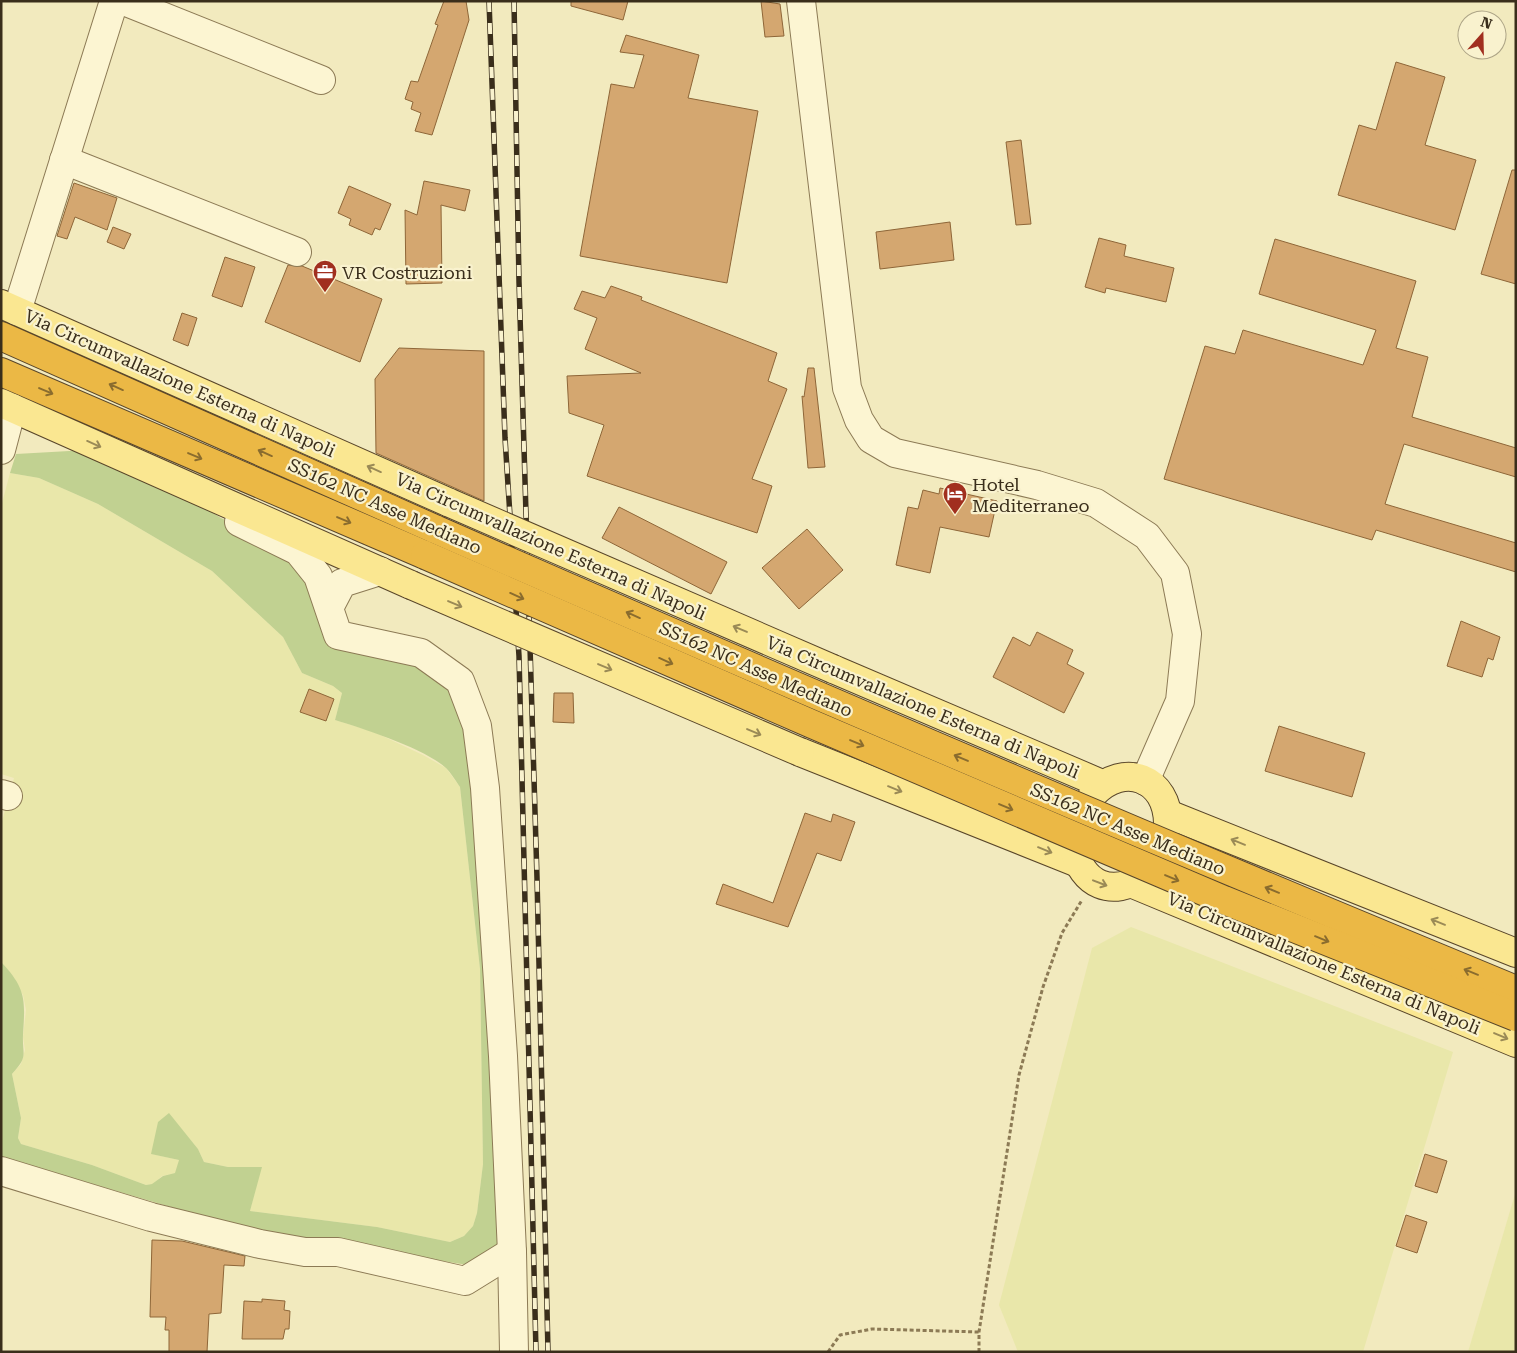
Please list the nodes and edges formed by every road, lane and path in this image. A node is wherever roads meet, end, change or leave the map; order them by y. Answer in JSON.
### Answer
{"nodes":[{"id":1,"x":114,"y":1,"type":"edge"},
{"id":2,"x":124,"y":1,"type":"edge"},
{"id":3,"x":801,"y":1,"type":"edge"},
{"id":4,"x":321,"y":80,"type":"dead end"},
{"id":5,"x":64,"y":160,"type":"junction"},
{"id":6,"x":297,"y":252,"type":"dead end"},
{"id":7,"x":9,"y":307,"type":"edge"},
{"id":8,"x":1,"y":336,"type":"edge"},
{"id":9,"x":1,"y":372,"type":"edge"},
{"id":10,"x":7,"y":405,"type":"edge"},
{"id":11,"x":1,"y":450,"type":"edge"},
{"id":12,"x":210,"y":496,"type":"junction"},
{"id":13,"x":380,"y":571,"type":"junction"},
{"id":14,"x":330,"y":606,"type":"junction"},
{"id":15,"x":1145,"y":781,"type":"junction"},
{"id":16,"x":1090,"y":895,"type":"dead end"},
{"id":17,"x":1516,"y":952,"type":"edge"},
{"id":18,"x":1516,"y":990,"type":"edge"},
{"id":19,"x":1516,"y":1017,"type":"edge"},
{"id":20,"x":1516,"y":1042,"type":"edge"},
{"id":21,"x":1,"y":1171,"type":"edge"},
{"id":22,"x":512,"y":1252,"type":"junction"},
{"id":23,"x":979,"y":1332,"type":"junction"},
{"id":24,"x":514,"y":1352,"type":"edge"},
{"id":25,"x":828,"y":1352,"type":"edge"},
{"id":26,"x":979,"y":1352,"type":"edge"}],
"edges":[{"from":1,"to":5,"type":"street"},
{"from":2,"to":4,"type":"street"},
{"from":3,"to":15,"type":"street"},
{"from":5,"to":6,"type":"street"},
{"from":5,"to":7,"type":"street"},
{"from":15,"to":7,"type":"main road","name":"Via Circumvallazione Esterna di Napoli","one_way":true,"bridge":true},
{"from":18,"to":8,"type":"highway","name":"SS162 NC Asse Mediano","one_way":true,"bridge":true},
{"from":9,"to":19,"type":"highway","name":"SS162 NC Asse Mediano","one_way":true,"bridge":true},
{"from":10,"to":11,"type":"street"},
{"from":10,"to":12,"type":"main road","name":"Via Circumvallazione Esterna di Napoli","one_way":true},
{"from":12,"to":13,"type":"main road","name":"Via Circumvallazione Esterna di Napoli"},
{"from":12,"to":14,"type":"street"},
{"from":13,"to":14,"type":"street"},
{"from":13,"to":20,"type":"main road","name":"Via Circumvallazione Esterna di Napoli","one_way":true,"bridge":true},
{"from":14,"to":22,"type":"street"},
{"from":17,"to":15,"type":"main road","one_way":true},
{"from":16,"to":23,"type":"path"},
{"from":21,"to":22,"type":"street"},
{"from":22,"to":24,"type":"street"},
{"from":23,"to":25,"type":"path"},
{"from":23,"to":26,"type":"path"}]}
